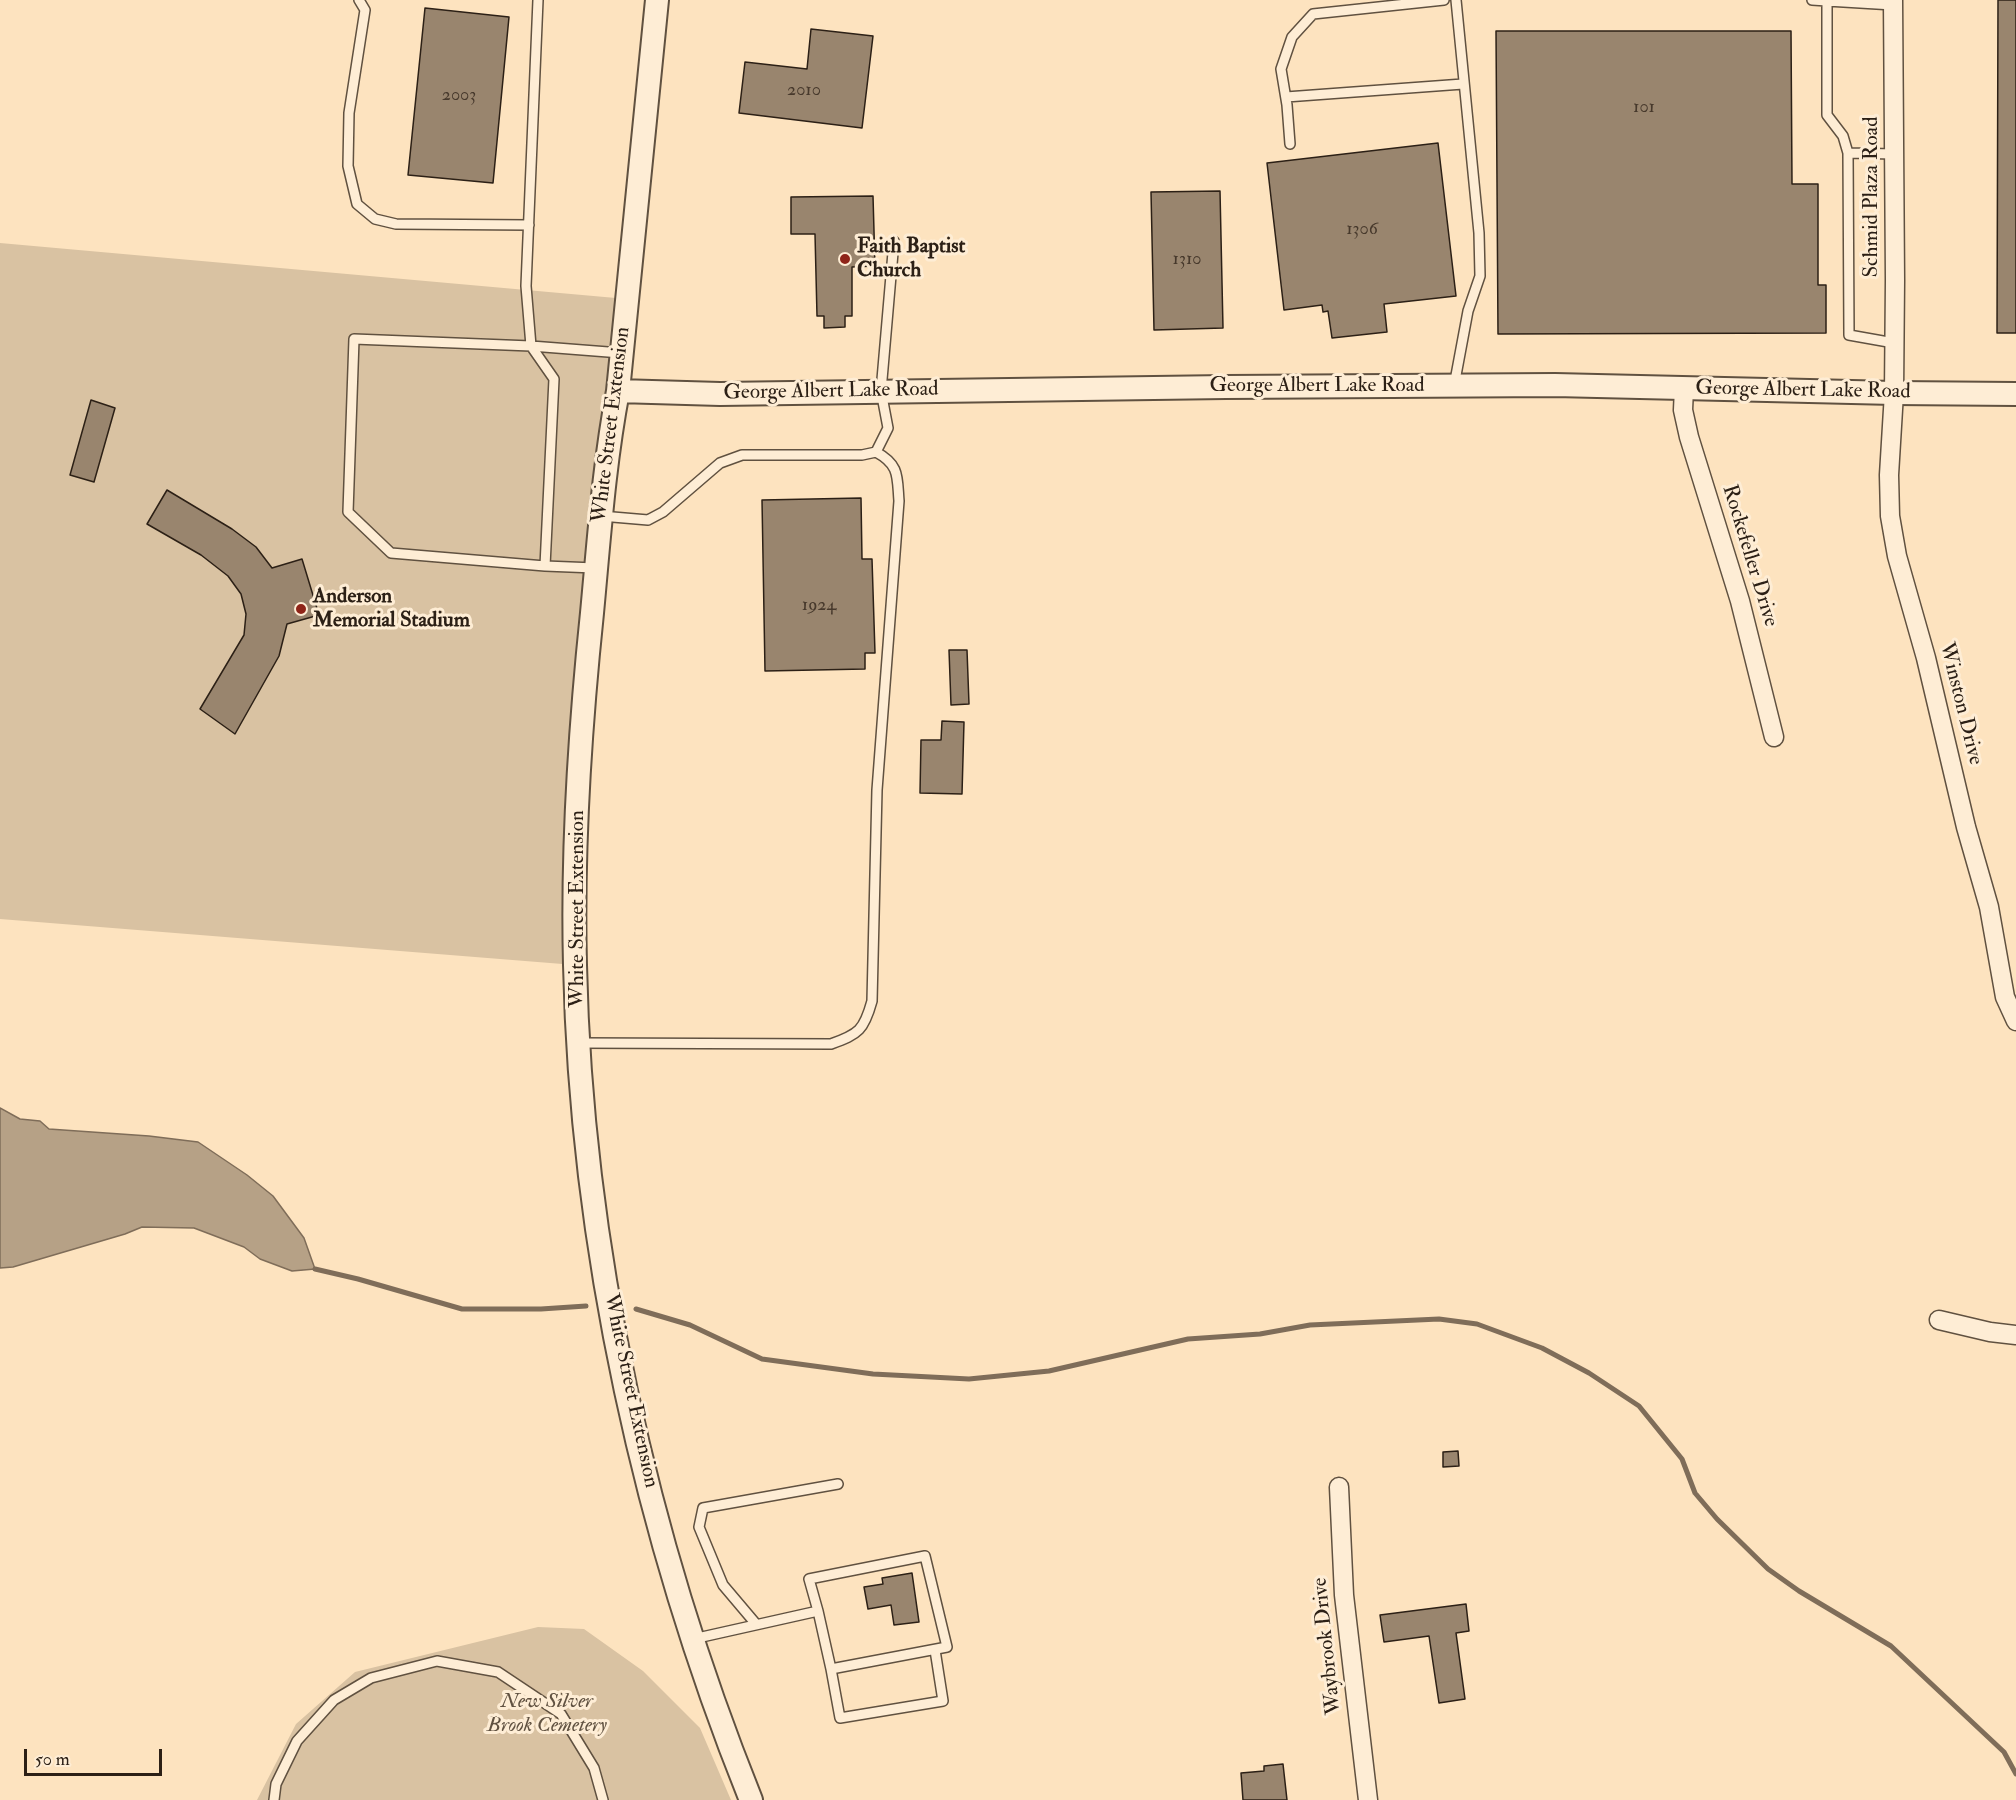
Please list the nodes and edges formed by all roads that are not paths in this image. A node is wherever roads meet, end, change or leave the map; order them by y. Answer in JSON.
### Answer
{"nodes":[{"id":1,"x":359,"y":0,"type":"edge"},
{"id":2,"x":538,"y":0,"type":"edge"},
{"id":3,"x":657,"y":0,"type":"edge"},
{"id":4,"x":1444,"y":0,"type":"edge"},
{"id":5,"x":1456,"y":0,"type":"edge"},
{"id":6,"x":1812,"y":0,"type":"edge"},
{"id":7,"x":1827,"y":1,"type":"edge"},
{"id":8,"x":1893,"y":2,"type":"edge"},
{"id":9,"x":1463,"y":84,"type":"junction"},
{"id":10,"x":1286,"y":97,"type":"junction"},
{"id":11,"x":1290,"y":144,"type":"dead end"},
{"id":12,"x":1848,"y":153,"type":"junction"},
{"id":13,"x":1894,"y":154,"type":"junction"},
{"id":14,"x":529,"y":225,"type":"junction"},
{"id":15,"x":894,"y":241,"type":"dead end"},
{"id":16,"x":1894,"y":343,"type":"junction"},
{"id":17,"x":531,"y":346,"type":"junction"},
{"id":18,"x":622,"y":353,"type":"junction"},
{"id":19,"x":1454,"y":386,"type":"junction"},
{"id":20,"x":1684,"y":388,"type":"junction"},
{"id":21,"x":618,"y":392,"type":"junction"},
{"id":22,"x":881,"y":392,"type":"junction"},
{"id":23,"x":1894,"y":393,"type":"junction"},
{"id":24,"x":2016,"y":394,"type":"edge"},
{"id":25,"x":876,"y":452,"type":"junction"},
{"id":26,"x":601,"y":516,"type":"junction"},
{"id":27,"x":545,"y":566,"type":"junction"},
{"id":28,"x":596,"y":568,"type":"junction"},
{"id":29,"x":1774,"y":737,"type":"dead end"},
{"id":30,"x":2016,"y":1021,"type":"edge"},
{"id":31,"x":579,"y":1043,"type":"junction"},
{"id":32,"x":1939,"y":1320,"type":"dead end"},
{"id":33,"x":2016,"y":1335,"type":"edge"},
{"id":34,"x":838,"y":1484,"type":"dead end"},
{"id":35,"x":1338,"y":1487,"type":"dead end"},
{"id":36,"x":818,"y":1611,"type":"junction"},
{"id":37,"x":756,"y":1624,"type":"junction"},
{"id":38,"x":693,"y":1639,"type":"junction"},
{"id":39,"x":934,"y":1650,"type":"junction"},
{"id":40,"x":831,"y":1669,"type":"junction"},
{"id":41,"x":274,"y":1800,"type":"edge"},
{"id":42,"x":603,"y":1800,"type":"edge"},
{"id":43,"x":751,"y":1800,"type":"edge"},
{"id":44,"x":1368,"y":1800,"type":"edge"}],
"edges":[{"from":1,"to":14,"type":"lane"},
{"from":2,"to":14,"type":"lane"},
{"from":3,"to":18,"type":"street","name":"White Street Extension"},
{"from":4,"to":10,"type":"lane"},
{"from":5,"to":9,"type":"lane"},
{"from":6,"to":7,"type":"lane"},
{"from":7,"to":8,"type":"lane"},
{"from":7,"to":12,"type":"lane"},
{"from":8,"to":13,"type":"street","name":"Schmid Plaza Road"},
{"from":9,"to":10,"type":"lane"},
{"from":9,"to":19,"type":"lane"},
{"from":10,"to":11,"type":"lane"},
{"from":12,"to":13,"type":"lane"},
{"from":12,"to":16,"type":"lane"},
{"from":13,"to":16,"type":"street","name":"Schmid Plaza Road"},
{"from":14,"to":17,"type":"lane"},
{"from":15,"to":22,"type":"lane"},
{"from":16,"to":23,"type":"street","name":"Schmid Plaza Road"},
{"from":17,"to":18,"type":"lane"},
{"from":17,"to":27,"type":"lane"},
{"from":17,"to":27,"type":"lane"},
{"from":18,"to":21,"type":"street","name":"White Street Extension"},
{"from":19,"to":20,"type":"street","name":"George Albert Lake Road"},
{"from":19,"to":22,"type":"street","name":"George Albert Lake Road"},
{"from":20,"to":23,"type":"street","name":"George Albert Lake Road"},
{"from":20,"to":29,"type":"street","name":"Rockefeller Drive"},
{"from":21,"to":22,"type":"street","name":"George Albert Lake Road"},
{"from":21,"to":26,"type":"street","name":"White Street Extension"},
{"from":22,"to":25,"type":"lane"},
{"from":23,"to":24,"type":"street","name":"George Albert Lake Road"},
{"from":23,"to":30,"type":"street","name":"Winston Drive"},
{"from":25,"to":26,"type":"lane"},
{"from":25,"to":31,"type":"lane"},
{"from":26,"to":28,"type":"street","name":"White Street Extension"},
{"from":27,"to":28,"type":"lane"},
{"from":28,"to":31,"type":"street","name":"White Street Extension"},
{"from":31,"to":38,"type":"street","name":"White Street Extension"},
{"from":32,"to":33,"type":"street"},
{"from":34,"to":37,"type":"lane"},
{"from":35,"to":44,"type":"street","name":"Waybrook Drive"},
{"from":36,"to":37,"type":"lane"},
{"from":36,"to":39,"type":"lane"},
{"from":36,"to":40,"type":"lane"},
{"from":37,"to":38,"type":"lane"},
{"from":38,"to":43,"type":"street","name":"White Street Extension"},
{"from":39,"to":40,"type":"lane"},
{"from":39,"to":40,"type":"lane"},
{"from":41,"to":42,"type":"lane"}]}
